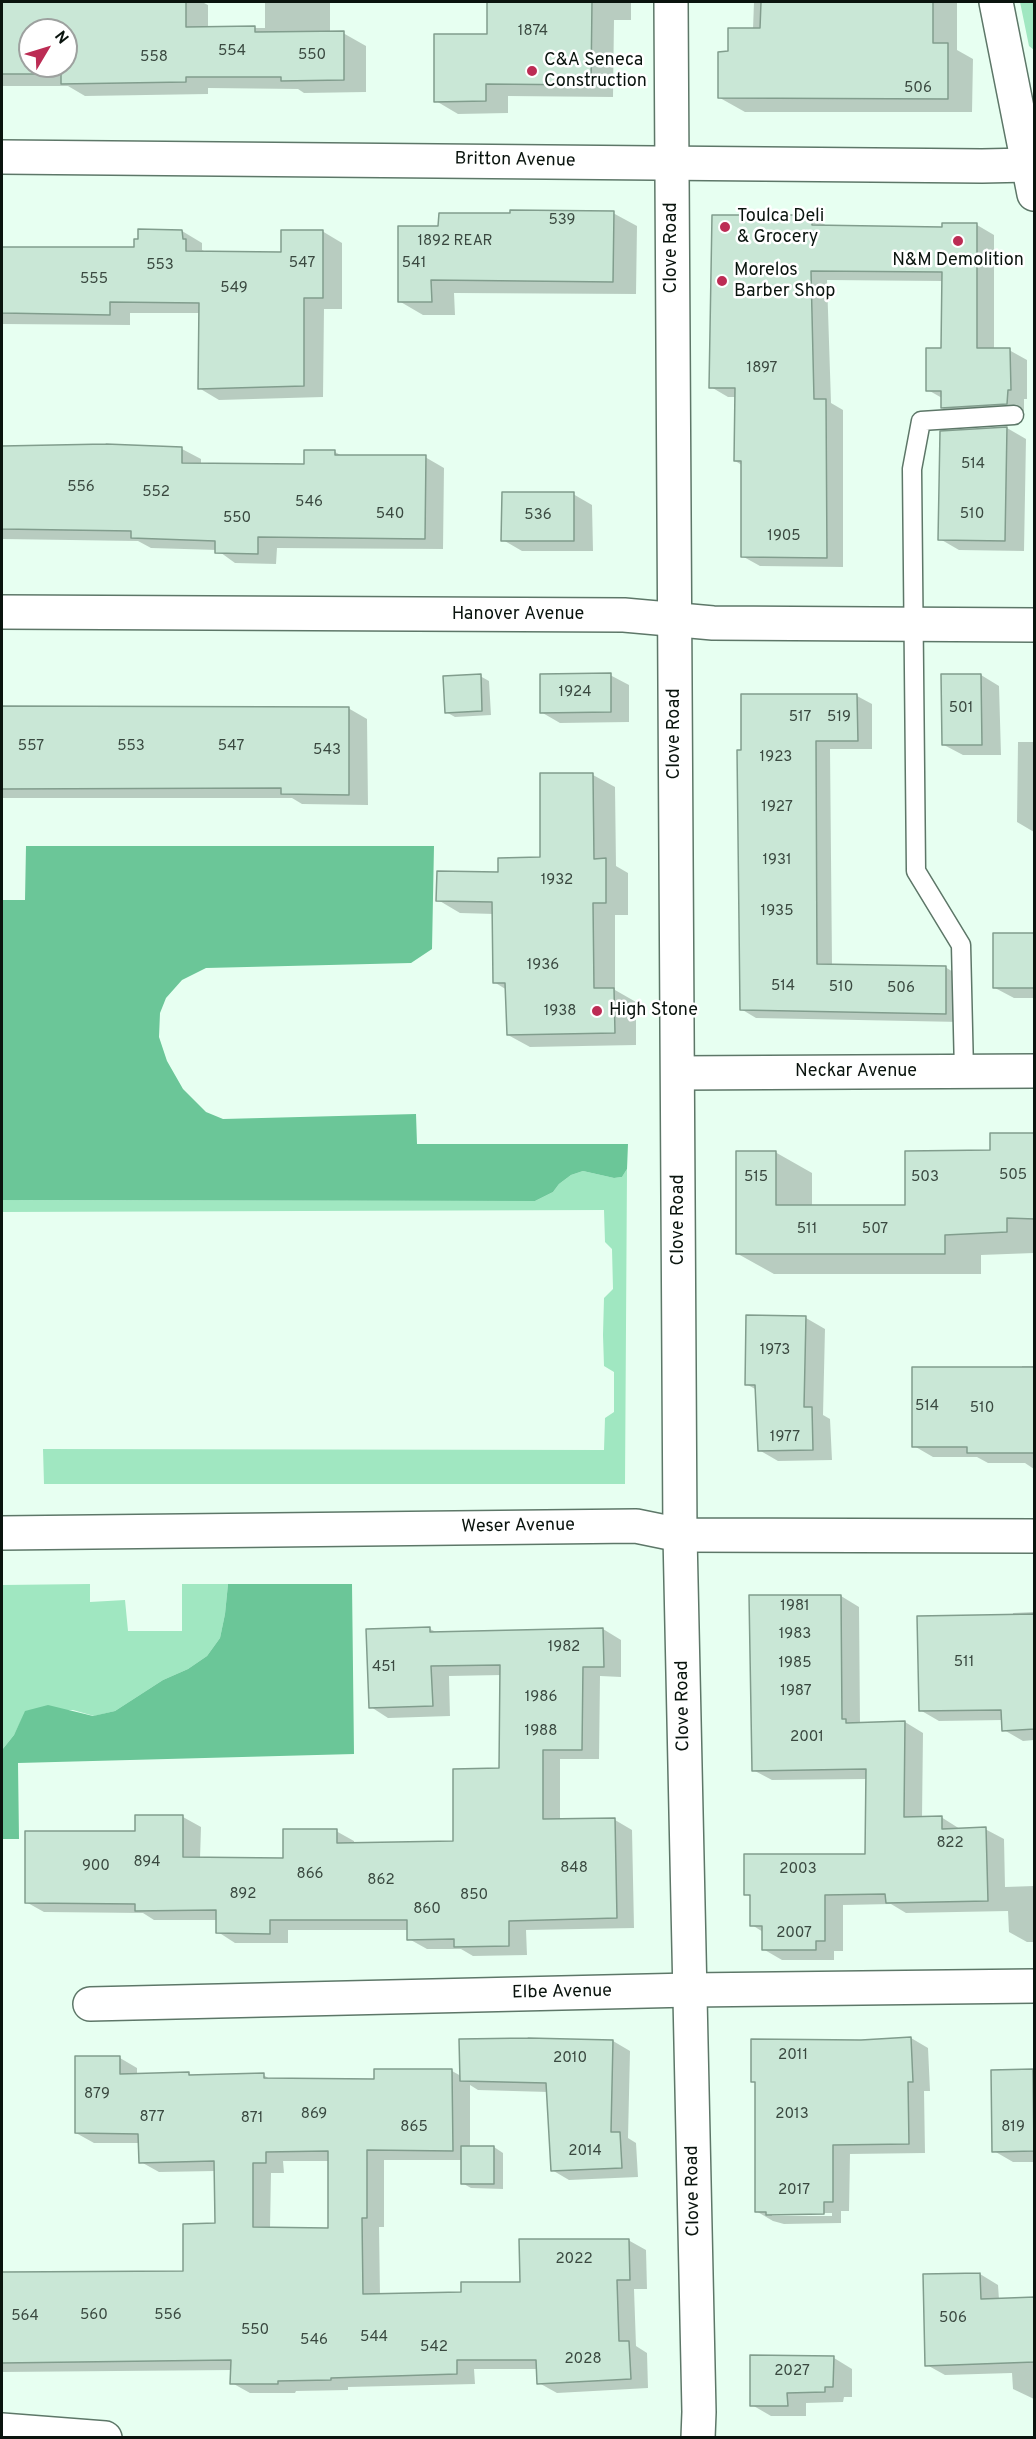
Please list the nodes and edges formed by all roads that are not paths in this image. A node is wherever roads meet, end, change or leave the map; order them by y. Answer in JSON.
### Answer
{"nodes":[{"id":1,"x":671,"y":2,"type":"edge"},
{"id":2,"x":996,"y":2,"type":"edge"},
{"id":3,"x":2,"y":157,"type":"edge"},
{"id":4,"x":672,"y":163,"type":"junction"},
{"id":5,"x":1032,"y":179,"type":"edge"},
{"id":6,"x":1014,"y":415,"type":"dead end"},
{"id":7,"x":2,"y":612,"type":"edge"},
{"id":8,"x":674,"y":619,"type":"junction"},
{"id":9,"x":913,"y":624,"type":"junction"},
{"id":10,"x":1035,"y":624,"type":"edge"},
{"id":11,"x":1035,"y":1071,"type":"edge"},
{"id":12,"x":964,"y":1072,"type":"junction"},
{"id":13,"x":678,"y":1073,"type":"junction"},
{"id":14,"x":2,"y":1533,"type":"edge"},
{"id":15,"x":680,"y":1535,"type":"junction"},
{"id":16,"x":1035,"y":1536,"type":"edge"},
{"id":17,"x":1035,"y":1986,"type":"edge"},
{"id":18,"x":690,"y":1990,"type":"junction"},
{"id":19,"x":90,"y":2004,"type":"dead end"},
{"id":20,"x":2,"y":2430,"type":"edge"},
{"id":21,"x":85,"y":2437,"type":"edge"},
{"id":22,"x":105,"y":2438,"type":"edge"},
{"id":23,"x":698,"y":2438,"type":"edge"}],
"edges":[{"from":1,"to":4,"type":"street","name":"Clove Road"},
{"from":2,"to":5,"type":"street"},
{"from":3,"to":4,"type":"street","name":"Britton Avenue"},
{"from":4,"to":5,"type":"street","name":"Britton Avenue"},
{"from":4,"to":8,"type":"street","name":"Clove Road"},
{"from":6,"to":9,"type":"lane"},
{"from":7,"to":8,"type":"street","name":"Hanover Avenue"},
{"from":8,"to":9,"type":"street","name":"Hanover Avenue"},
{"from":8,"to":13,"type":"street","name":"Clove Road"},
{"from":9,"to":10,"type":"street","name":"Hanover Avenue"},
{"from":9,"to":12,"type":"lane"},
{"from":11,"to":12,"type":"street","name":"Neckar Avenue"},
{"from":12,"to":13,"type":"street","name":"Neckar Avenue"},
{"from":13,"to":15,"type":"street","name":"Clove Road"},
{"from":14,"to":15,"type":"street","name":"Weser Avenue"},
{"from":15,"to":16,"type":"street","name":"Weser Avenue"},
{"from":15,"to":18,"type":"street","name":"Clove Road"},
{"from":17,"to":18,"type":"street","name":"Elbe Avenue"},
{"from":18,"to":19,"type":"street","name":"Elbe Avenue"},
{"from":18,"to":23,"type":"street","name":"Clove Road"},
{"from":20,"to":21,"type":"street"},
{"from":21,"to":22,"type":"street"}]}
